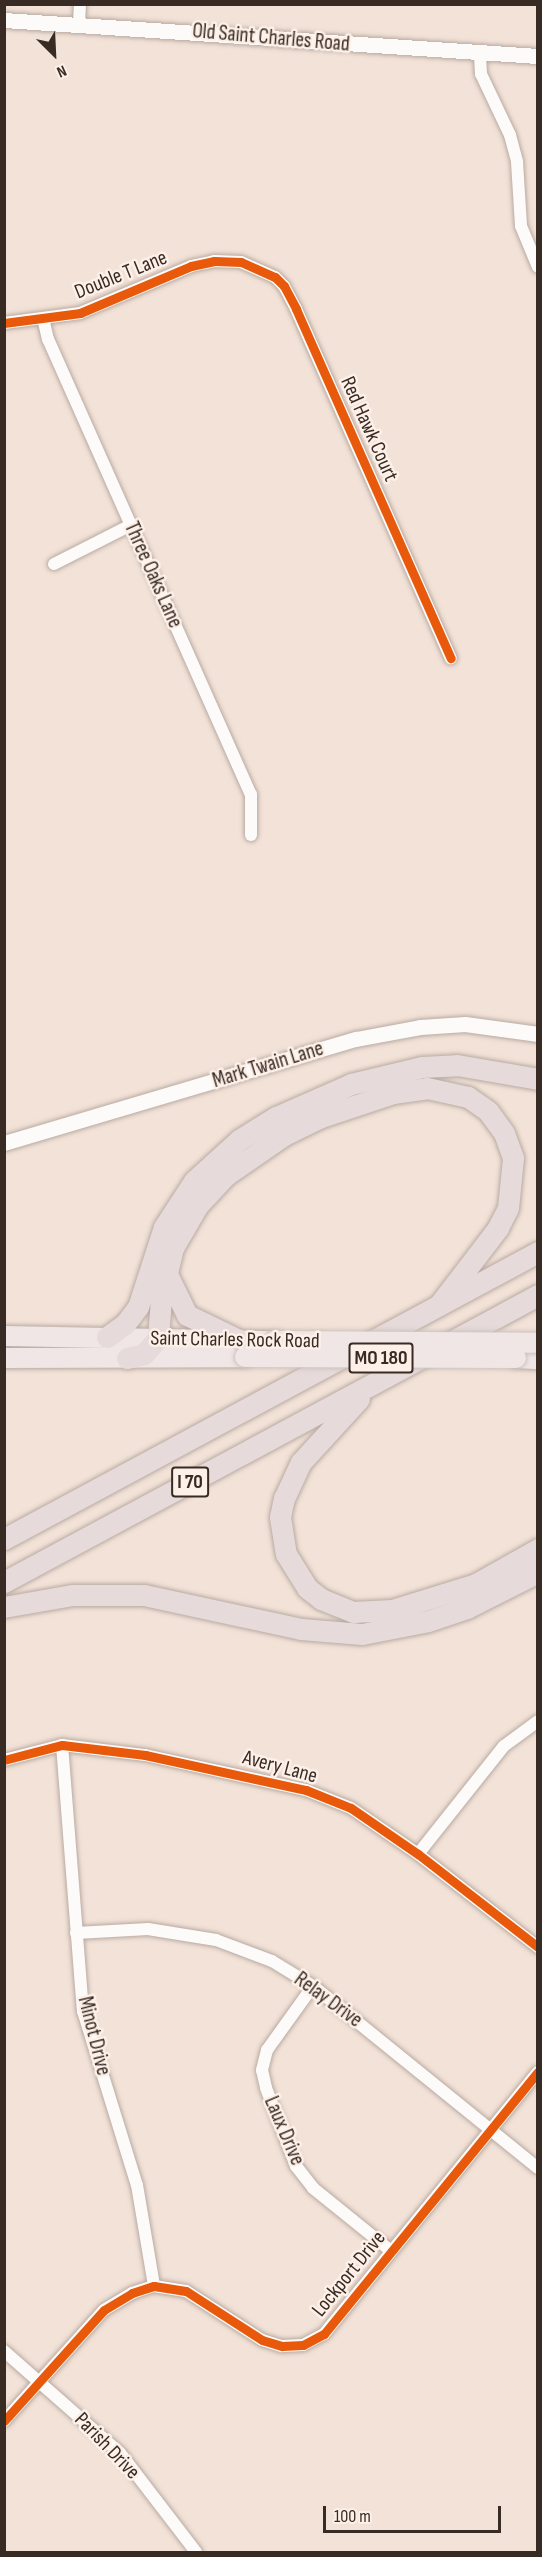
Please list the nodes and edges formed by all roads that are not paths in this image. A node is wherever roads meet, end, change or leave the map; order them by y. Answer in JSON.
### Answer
{"nodes":[{"id":1,"x":80,"y":4,"type":"edge"},
{"id":2,"x":4,"y":20,"type":"edge"},
{"id":3,"x":79,"y":23,"type":"junction"},
{"id":4,"x":480,"y":55,"type":"junction"},
{"id":5,"x":537,"y":56,"type":"edge"},
{"id":6,"x":214,"y":261,"type":"joint"},
{"id":7,"x":537,"y":267,"type":"edge"},
{"id":8,"x":43,"y":318,"type":"junction"},
{"id":9,"x":4,"y":323,"type":"edge"},
{"id":10,"x":131,"y":525,"type":"junction"},
{"id":11,"x":54,"y":564,"type":"dead end"},
{"id":12,"x":451,"y":658,"type":"dead end"},
{"id":13,"x":251,"y":835,"type":"dead end"},
{"id":14,"x":537,"y":1034,"type":"edge"},
{"id":15,"x":537,"y":1079,"type":"edge"},
{"id":16,"x":4,"y":1143,"type":"edge"},
{"id":17,"x":537,"y":1252,"type":"edge"},
{"id":18,"x":166,"y":1272,"type":"junction"},
{"id":19,"x":145,"y":1290,"type":"junction"},
{"id":20,"x":537,"y":1295,"type":"edge"},
{"id":21,"x":439,"y":1305,"type":"junction"},
{"id":22,"x":4,"y":1336,"type":"edge"},
{"id":23,"x":106,"y":1337,"type":"junction"},
{"id":24,"x":537,"y":1343,"type":"edge"},
{"id":25,"x":155,"y":1346,"type":"junction"},
{"id":26,"x":242,"y":1348,"type":"junction"},
{"id":27,"x":4,"y":1358,"type":"edge"},
{"id":28,"x":127,"y":1358,"type":"joint"},
{"id":29,"x":537,"y":1359,"type":"edge"},
{"id":30,"x":375,"y":1383,"type":"junction"},
{"id":31,"x":4,"y":1539,"type":"edge"},
{"id":32,"x":537,"y":1549,"type":"edge"},
{"id":33,"x":537,"y":1572,"type":"edge"},
{"id":34,"x":4,"y":1582,"type":"edge"},
{"id":35,"x":4,"y":1607,"type":"edge"},
{"id":36,"x":537,"y":1721,"type":"edge"},
{"id":37,"x":62,"y":1745,"type":"junction"},
{"id":38,"x":4,"y":1760,"type":"edge"},
{"id":39,"x":418,"y":1854,"type":"junction"},
{"id":40,"x":76,"y":1933,"type":"junction"},
{"id":41,"x":537,"y":1947,"type":"edge"},
{"id":42,"x":313,"y":1986,"type":"junction"},
{"id":43,"x":537,"y":2072,"type":"edge"},
{"id":44,"x":492,"y":2130,"type":"junction"},
{"id":45,"x":537,"y":2168,"type":"edge"},
{"id":46,"x":391,"y":2251,"type":"junction"},
{"id":47,"x":154,"y":2286,"type":"junction"},
{"id":48,"x":4,"y":2351,"type":"edge"},
{"id":49,"x":40,"y":2381,"type":"junction"},
{"id":50,"x":4,"y":2421,"type":"edge"},
{"id":51,"x":196,"y":2553,"type":"edge"}],
"edges":[{"from":1,"to":3,"type":"street"},
{"from":2,"to":3,"type":"street","name":"Old Saint Charles Road"},
{"from":3,"to":4,"type":"street","name":"Old Saint Charles Road"},
{"from":4,"to":5,"type":"street","name":"Old Saint Charles Road"},
{"from":4,"to":7,"type":"street"},
{"from":6,"to":8,"type":"street","name":"Double T Lane"},
{"from":6,"to":12,"type":"street","name":"Red Hawk Court"},
{"from":8,"to":9,"type":"street","name":"Double T Lane"},
{"from":8,"to":10,"type":"street","name":"Three Oaks Lane"},
{"from":10,"to":11,"type":"street"},
{"from":10,"to":13,"type":"street","name":"Three Oaks Lane"},
{"from":14,"to":16,"type":"street","name":"Mark Twain Lane"},
{"from":15,"to":19,"type":"highway"},
{"from":17,"to":21,"type":"highway","number":"I 70"},
{"from":18,"to":21,"type":"highway"},
{"from":18,"to":25,"type":"highway"},
{"from":18,"to":26,"type":"highway"},
{"from":19,"to":23,"type":"highway"},
{"from":19,"to":25,"type":"highway"},
{"from":20,"to":30,"type":"highway","number":"I 70"},
{"from":21,"to":31,"type":"highway","number":"I 70"},
{"from":22,"to":23,"type":"main road","name":"Saint Charles Rock Road","number":"MO 180"},
{"from":23,"to":25,"type":"main road","name":"Saint Charles Rock Road","number":"MO 180"},
{"from":24,"to":26,"type":"main road","name":"Saint Charles Rock Road","number":"MO 180","bridge":true},
{"from":25,"to":26,"type":"main road","name":"Saint Charles Rock Road","number":"MO 180"},
{"from":25,"to":28,"type":"highway"},
{"from":26,"to":29,"type":"main road","name":"Saint Charles Rock Road","number":"MO 180","bridge":true},
{"from":27,"to":28,"type":"main road","name":"Saint Charles Rock Road"},
{"from":30,"to":32,"type":"highway"},
{"from":30,"to":34,"type":"highway","number":"I 70"},
{"from":33,"to":35,"type":"highway"},
{"from":36,"to":39,"type":"street"},
{"from":37,"to":38,"type":"street","name":"Avery Lane"},
{"from":37,"to":39,"type":"street","name":"Avery Lane"},
{"from":37,"to":40,"type":"street","name":"Minot Drive"},
{"from":39,"to":41,"type":"street","name":"Avery Lane"},
{"from":40,"to":42,"type":"street","name":"Relay Drive"},
{"from":40,"to":47,"type":"street","name":"Minot Drive"},
{"from":42,"to":44,"type":"street","name":"Relay Drive"},
{"from":42,"to":46,"type":"street","name":"Laux Drive"},
{"from":43,"to":44,"type":"street","name":"Lockport Drive"},
{"from":44,"to":45,"type":"street","name":"Relay Drive"},
{"from":44,"to":46,"type":"street","name":"Lockport Drive"},
{"from":46,"to":47,"type":"street","name":"Lockport Drive"},
{"from":47,"to":49,"type":"street","name":"Lockport Drive"},
{"from":48,"to":49,"type":"street","name":"Parish Drive"},
{"from":49,"to":50,"type":"street","name":"Lockport Drive"},
{"from":49,"to":51,"type":"street","name":"Parish Drive"}]}
